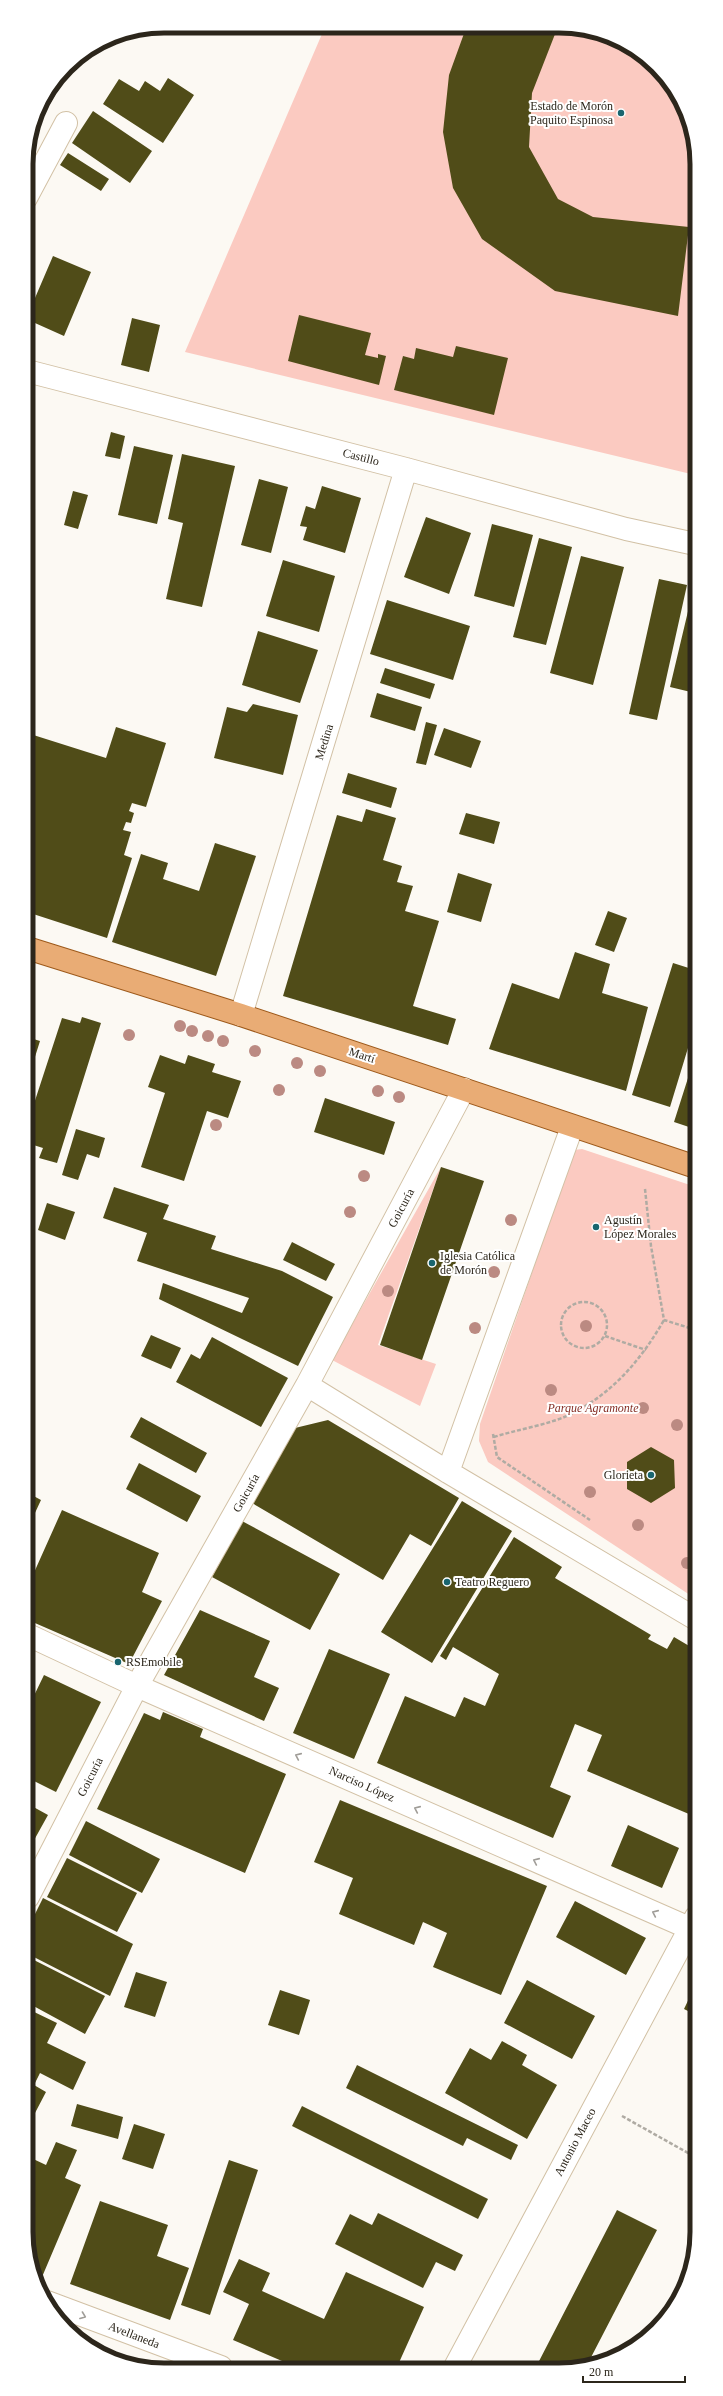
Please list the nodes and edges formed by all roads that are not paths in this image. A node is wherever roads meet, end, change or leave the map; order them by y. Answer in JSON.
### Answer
{"nodes":[{"id":1,"x":66,"y":123,"type":"dead end"},
{"id":2,"x":33,"y":185,"type":"edge"},
{"id":3,"x":33,"y":373,"type":"edge"},
{"id":4,"x":406,"y":469,"type":"junction"},
{"id":5,"x":690,"y":543,"type":"edge"},
{"id":6,"x":33,"y":950,"type":"edge"},
{"id":7,"x":241,"y":1015,"type":"junction"},
{"id":8,"x":464,"y":1089,"type":"junction"},
{"id":9,"x":572,"y":1127,"type":"junction"},
{"id":10,"x":690,"y":1165,"type":"edge"},
{"id":11,"x":307,"y":1384,"type":"junction"},
{"id":12,"x":448,"y":1472,"type":"junction"},
{"id":13,"x":690,"y":1615,"type":"edge"},
{"id":14,"x":33,"y":1637,"type":"edge"},
{"id":15,"x":137,"y":1686,"type":"junction"},
{"id":16,"x":33,"y":1887,"type":"edge"},
{"id":17,"x":690,"y":1924,"type":"edge"},
{"id":18,"x":690,"y":1935,"type":"edge"},
{"id":19,"x":55,"y":2305,"type":"edge"},
{"id":20,"x":209,"y":2363,"type":"edge"},
{"id":21,"x":456,"y":2363,"type":"edge"}],
"edges":[{"from":1,"to":2,"type":"street"},
{"from":3,"to":4,"type":"street","name":"Castillo"},
{"from":4,"to":5,"type":"street","name":"Castillo"},
{"from":4,"to":7,"type":"street","name":"Medina"},
{"from":6,"to":7,"type":"main road","name":"Martí"},
{"from":7,"to":8,"type":"main road","name":"Martí"},
{"from":8,"to":9,"type":"main road","name":"Martí"},
{"from":8,"to":11,"type":"street","name":"Goicuría"},
{"from":9,"to":10,"type":"main road","name":"Martí"},
{"from":9,"to":12,"type":"street"},
{"from":11,"to":12,"type":"street"},
{"from":11,"to":15,"type":"street","name":"Goicuría"},
{"from":12,"to":13,"type":"street"},
{"from":14,"to":15,"type":"street","name":"Narciso López"},
{"from":15,"to":16,"type":"street","name":"Goicuría"},
{"from":17,"to":15,"type":"street","name":"Narciso López","one_way":true},
{"from":18,"to":21,"type":"street","name":"Antonio Maceo"},
{"from":19,"to":20,"type":"street","name":"Avellaneda","one_way":true}]}
